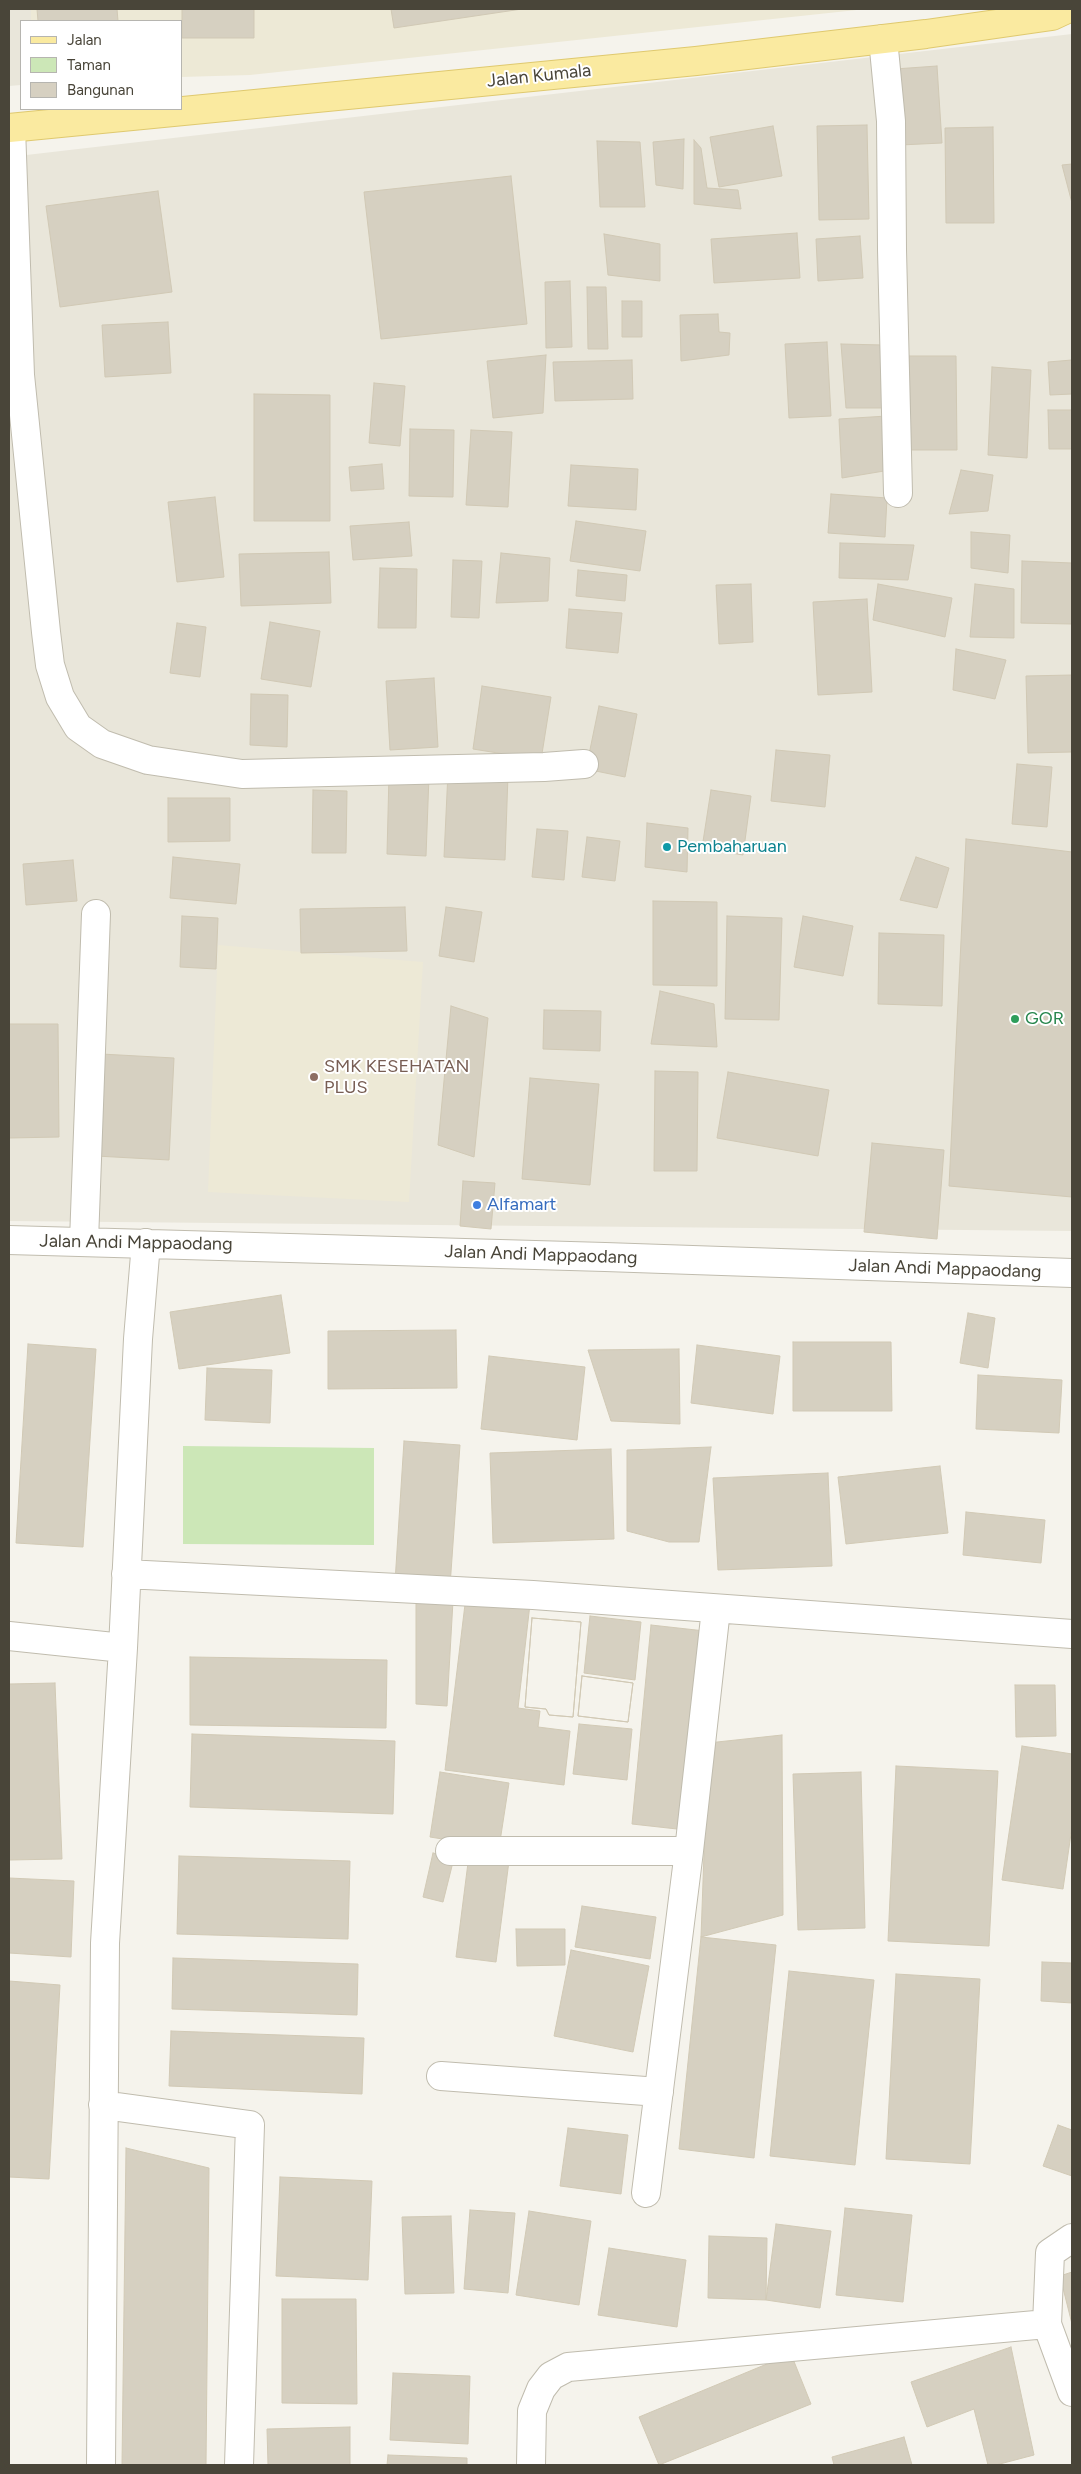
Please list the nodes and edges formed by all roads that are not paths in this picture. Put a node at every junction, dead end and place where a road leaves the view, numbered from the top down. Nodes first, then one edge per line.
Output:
1 (1067, 9) edge
2 (884, 39) junction
3 (10, 128) edge
4 (898, 493) dead end
5 (584, 764) dead end
6 (96, 914) dead end
7 (9, 1240) edge
8 (84, 1241) junction
9 (146, 1243) junction
10 (1072, 1273) edge
11 (126, 1574) junction
12 (716, 1610) junction
13 (1072, 1634) edge
14 (9, 1636) edge
15 (122, 1648) junction
16 (450, 1851) dead end
17 (689, 1851) junction
18 (441, 2076) dead end
19 (659, 2092) junction
20 (103, 2105) junction
21 (646, 2193) dead end
22 (1072, 2238) edge
23 (1047, 2324) junction
24 (1072, 2392) edge
25 (102, 2465) edge
26 (239, 2465) edge
27 (531, 2465) edge

1 - 2 main road, Jalan Kumala
2 - 3 main road, Jalan Kumala
2 - 4 street
3 - 5 street
6 - 8 street
7 - 8 street, Jalan Andi Mappaodang
8 - 9 street, Jalan Andi Mappaodang
9 - 10 street, Jalan Andi Mappaodang
9 - 11 street
11 - 12 street
11 - 15 street
12 - 13 street
12 - 17 street
14 - 15 street
15 - 20 street
16 - 17 street
17 - 19 street
18 - 19 street
19 - 21 street
20 - 25 street
20 - 26 street
22 - 23 street
23 - 24 street
23 - 27 street

